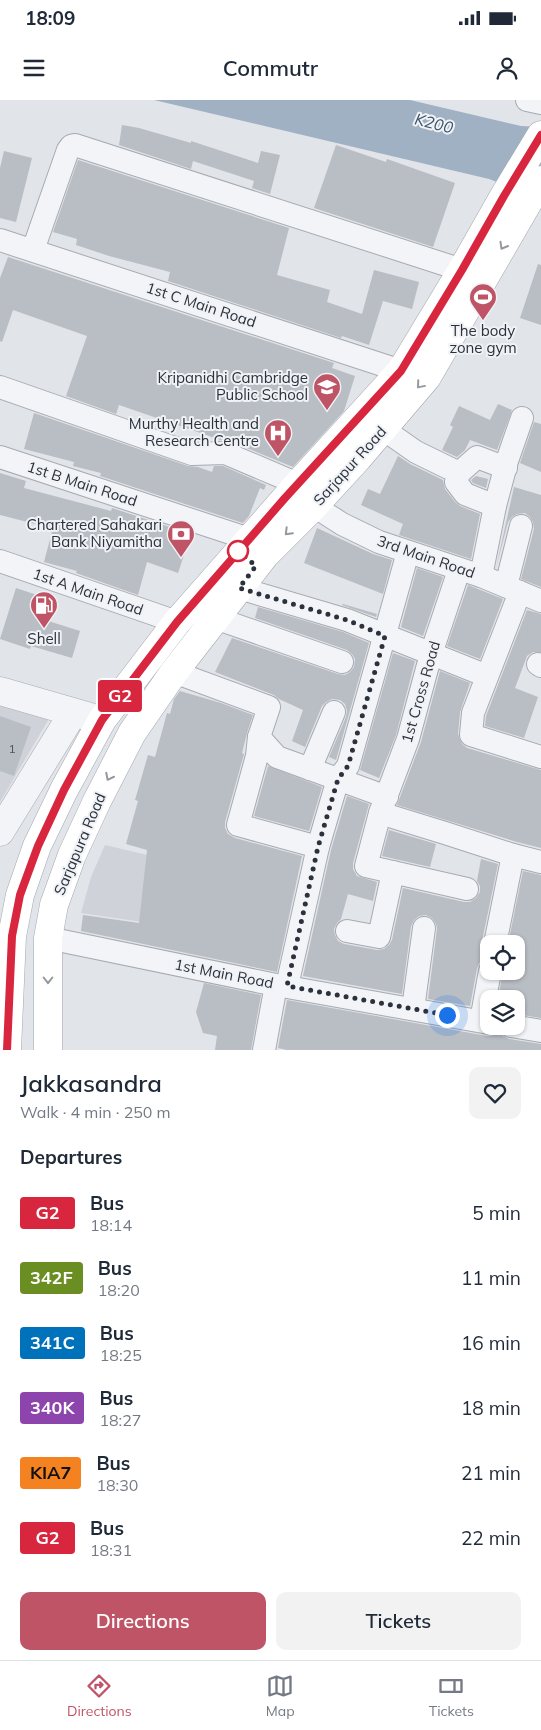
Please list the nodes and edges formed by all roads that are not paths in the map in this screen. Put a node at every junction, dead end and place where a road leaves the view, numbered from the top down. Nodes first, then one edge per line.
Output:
1 (528, 100) edge
2 (541, 103) edge
3 (541, 135) edge
4 (524, 193) edge
5 (0, 240) edge
6 (33, 250) junction
7 (462, 270) junction
8 (401, 371) junction
9 (0, 387) edge
10 (522, 418) dead end
11 (383, 429) junction
12 (0, 457) edge
13 (506, 468) junction
14 (459, 473) junction
15 (298, 484) junction
16 (314, 506) junction
17 (495, 506) junction
18 (521, 526) dead end
19 (249, 539) junction
20 (408, 552) junction
21 (0, 561) edge
22 (459, 570) junction
23 (481, 576) junction
24 (239, 588) junction
25 (529, 593) edge
26 (215, 618) junction
27 (177, 622) junction
28 (385, 636) junction
29 (431, 654) junction
30 (342, 662) dead end
31 (174, 672) junction
32 (487, 676) junction
33 (0, 691) edge
34 (334, 712) dead end
35 (73, 713) junction
36 (102, 720) junction
37 (132, 733) joint
38 (259, 736) junction
39 (541, 757) edge
40 (310, 769) junction
41 (338, 779) junction
42 (383, 805) junction
43 (0, 832) edge
44 (318, 847) junction
45 (513, 855) junction
46 (541, 862) edge
47 (393, 872) junction
48 (466, 889) dead end
49 (424, 928) dead end
50 (347, 931) dead end
51 (497, 935) edge
52 (48, 938) junction
53 (282, 985) junction
54 (413, 1009) junction
55 (480, 1021) edge
56 (525, 1029) edge
57 (541, 1032) edge
58 (7, 1044) edge
59 (49, 1045) edge
60 (264, 1050) edge

1 - 2 street
3 - 4 main road, Sarjapur Road
4 - 7 main road, Sarjapur Road
4 -> 11 main road, Sarjapur Road
5 - 6 street, 1st C Main Road
6 - 7 street
6 - 8 street, 1st C Main Road
7 - 8 main road, Sarjapur Road
8 - 15 main road, Sarjapur Road
9 - 15 street
10 - 13 street
11 - 14 street
11 - 16 main road, Sarjapur Road
12 - 19 street, 1st B Main Road
13 - 14 street
13 - 17 street
14 - 17 street
15 - 19 main road, Sarjapur Road
16 - 20 street, 3rd Main Road
16 -> 24 main road, Sarjapur Road
17 - 23 street
18 - 25 street
19 - 27 main road, Sarjapur Road
20 - 22 street, 3rd Main Road
20 - 28 street
21 - 27 street, 1st A Main Road
22 - 23 street, 3rd Main Road
22 - 29 street, 1st Cross Road
23 - 25 street, 3rd Main Road
24 - 26 main road, Sarjapur Road
24 - 28 street
25 - 32 street
26 - 30 street
26 - 31 main road, Sarjapur Road
27 - 36 main road, Sarjapur Road
28 - 29 street
28 - 41 street
29 - 32 street
29 - 42 street, 1st Cross Road
31 - 37 main road, Sarjapur Road
31 - 38 street
32 - 39 street
33 - 35 street
34 - 40 street
35 - 36 street
35 - 43 street
36 - 58 main road
37 -> 52 main road, Sarjapura Road
38 - 40 street
38 - 44 street
40 - 41 street
41 - 42 street
41 - 44 street
42 - 45 street
42 - 47 street, 1st Cross Road
44 - 53 street
45 - 46 street
45 - 51 street
47 - 48 street
47 - 50 street
49 - 54 street
52 - 53 street, 1st Main Road
52 -> 59 main road, Sarjapura Road
53 - 54 street, 1st Main Road
53 - 60 street
54 - 55 street, 1st Main Road
56 - 57 street
58 - 59 main road

